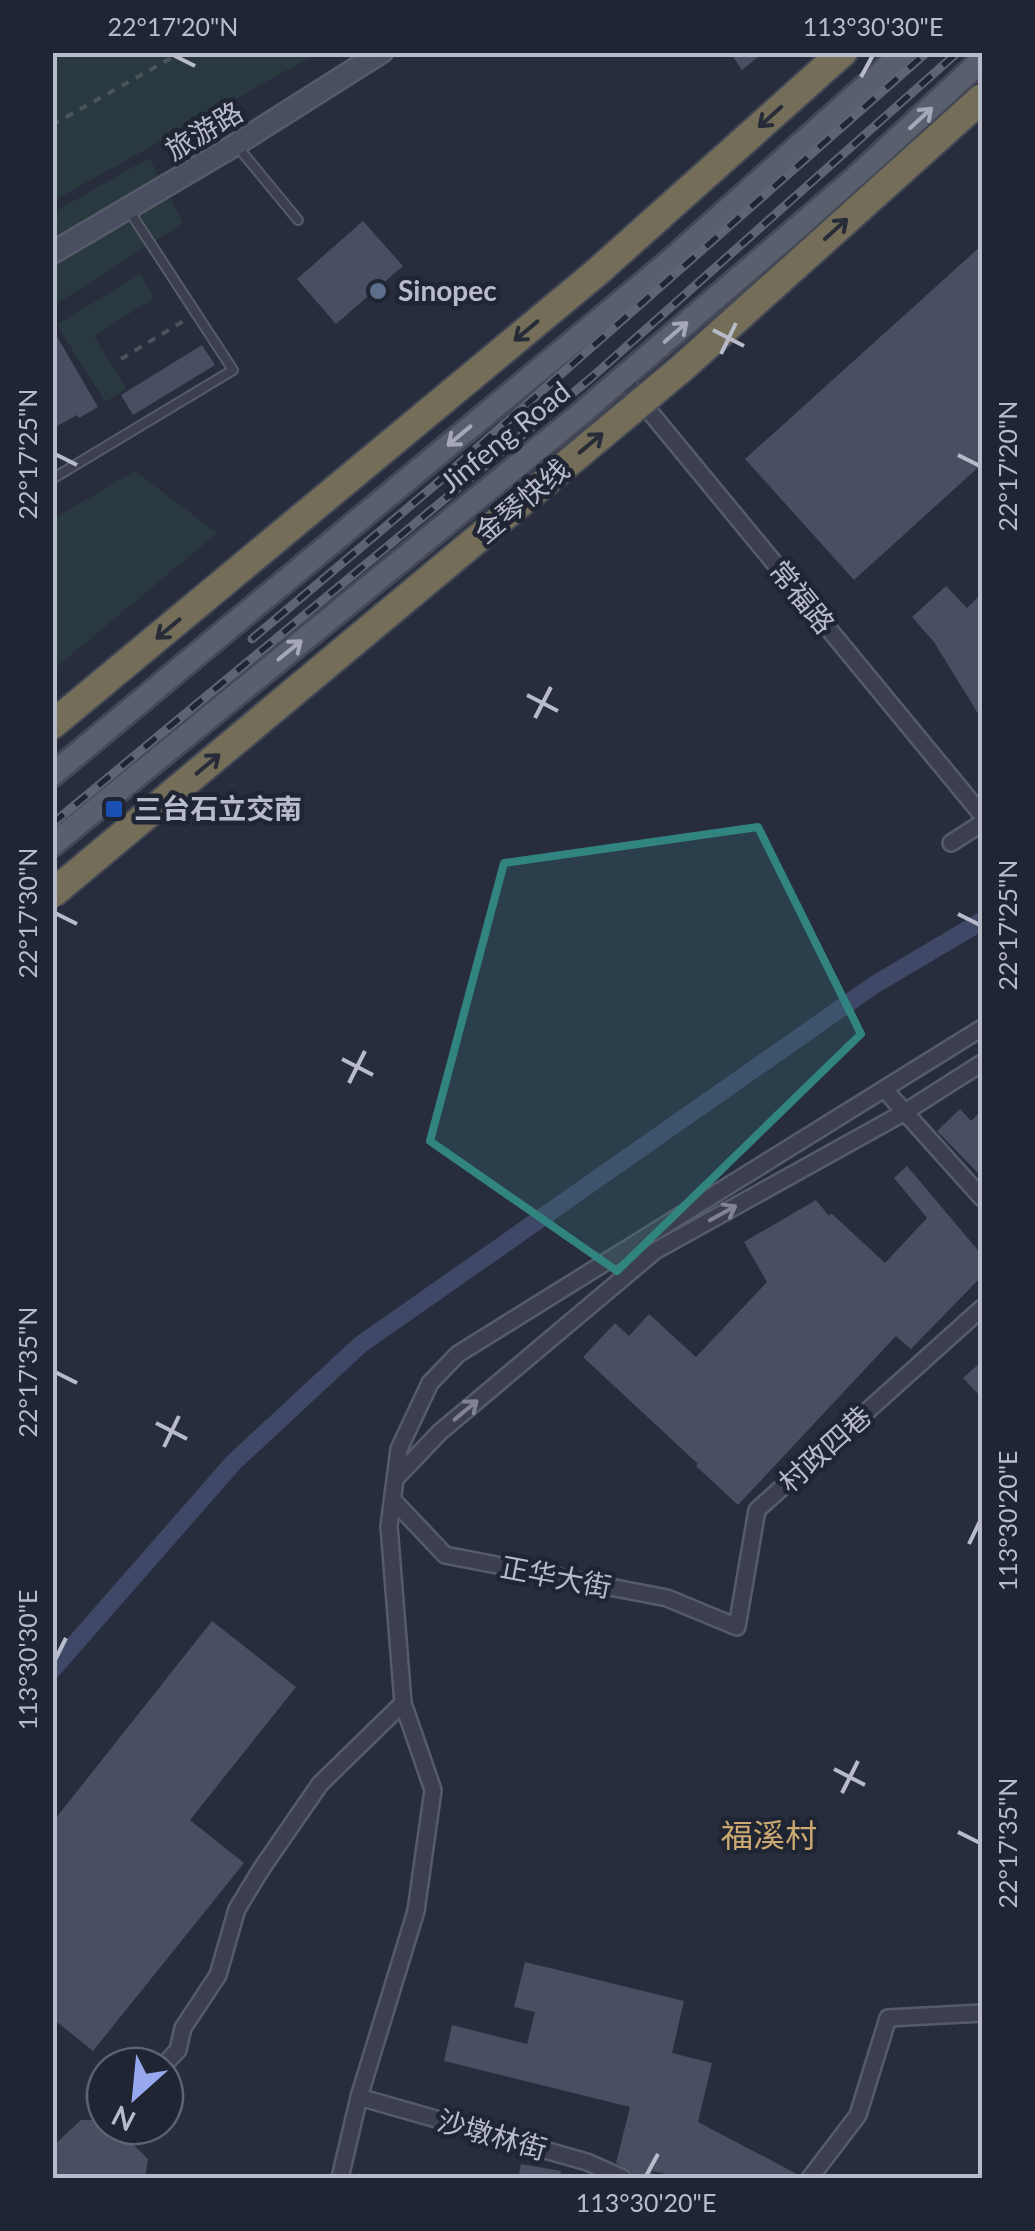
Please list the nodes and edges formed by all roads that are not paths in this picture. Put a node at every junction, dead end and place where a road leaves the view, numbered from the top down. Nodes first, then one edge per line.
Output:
1 (382, 52) edge
2 (843, 52) edge
3 (904, 52) edge
4 (982, 60) edge
5 (982, 98) edge
6 (236, 145) junction
7 (128, 209) junction
8 (298, 220) dead end
9 (52, 254) edge
10 (622, 378) junction
11 (52, 479) edge
12 (52, 725) edge
13 (52, 775) edge
14 (982, 819) edge
15 (951, 843) dead end
16 (52, 844) edge
17 (52, 894) edge
18 (982, 1028) edge
19 (982, 1063) edge
20 (884, 1089) junction
21 (905, 1112) junction
22 (982, 1198) edge
23 (982, 1308) edge
24 (396, 1478) junction
25 (393, 1500) junction
26 (736, 1627) joint
27 (403, 1704) junction
28 (982, 2013) edge
29 (179, 2046) edge
30 (360, 2097) junction
31 (340, 2178) edge
32 (623, 2178) edge
33 (810, 2178) edge

1 - 6 street, 旅游路
2 -> 12 highway
3 -> 13 main road, Jinfeng Road
10 -> 4 main road, Jinfeng Road
17 -> 5 highway, 金琴快线, bridge
6 - 7 street, 旅游路
6 - 8 lane
7 - 9 street, 旅游路
7 - 11 lane
10 - 14 street, 常福路
16 -> 10 main road, Jinfeng Road
14 - 15 street
18 - 20 street
19 - 21 street
20 - 21 street
20 - 24 street
21 - 22 street
24 -> 21 street
23 - 26 street, 村政四巷
24 - 25 street
25 - 26 street, 正华大街
25 - 27 street
27 - 29 street
27 - 30 street
28 - 33 street
30 - 31 street
30 - 32 street, 沙墩林街

